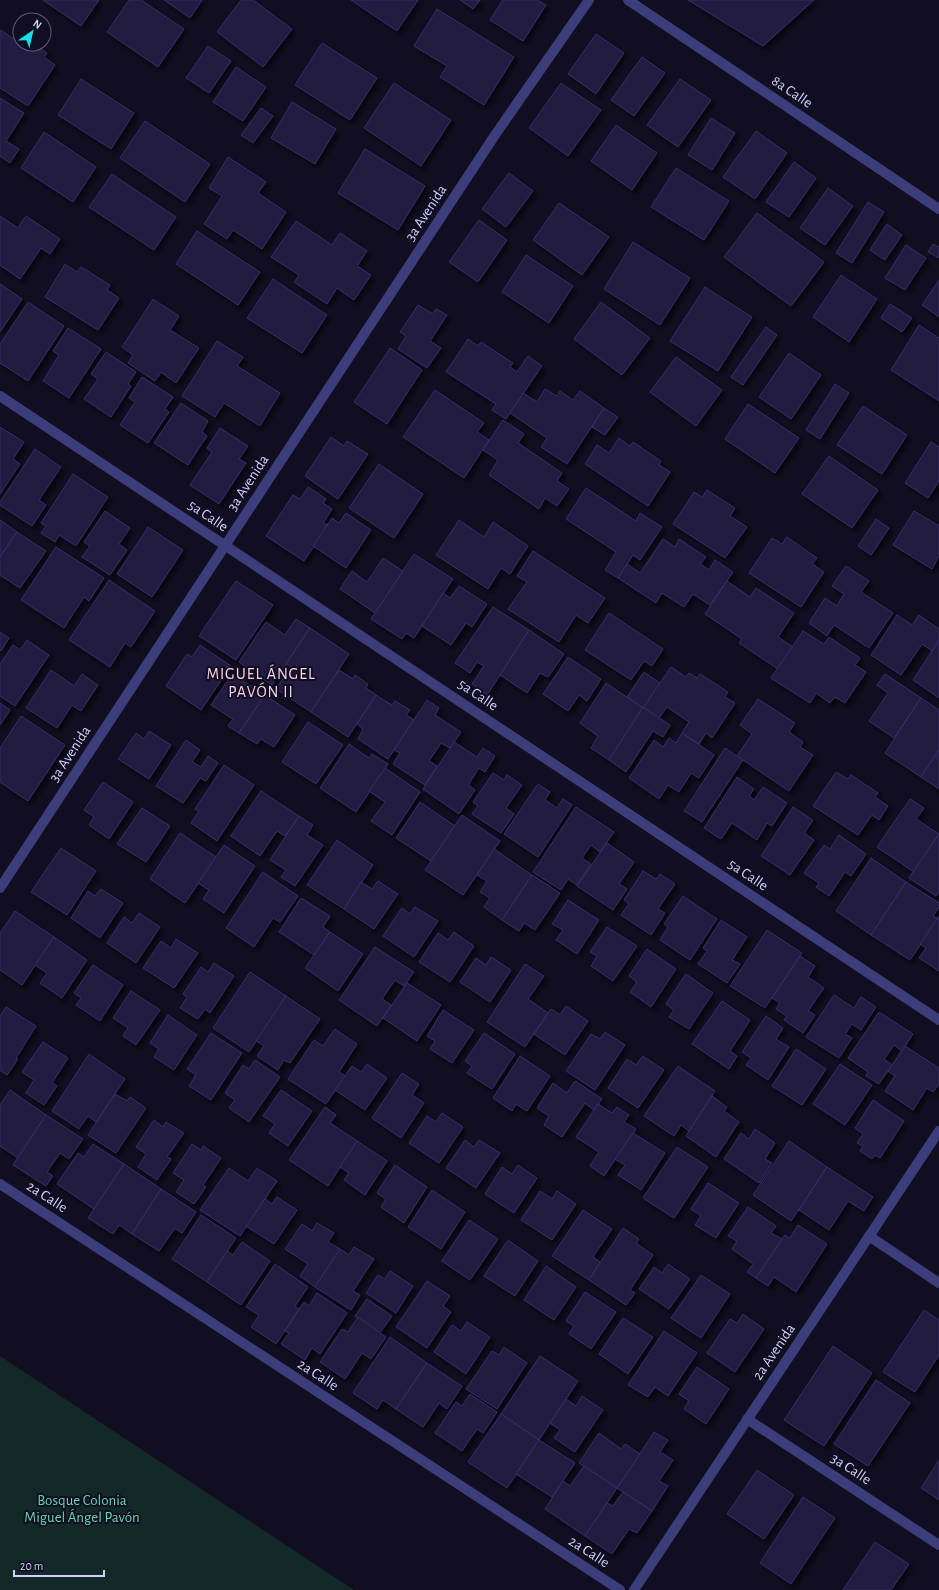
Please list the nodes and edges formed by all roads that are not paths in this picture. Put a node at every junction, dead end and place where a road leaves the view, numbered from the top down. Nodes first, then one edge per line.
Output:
1 (589, 0) edge
2 (628, 0) edge
3 (939, 209) edge
4 (0, 396) edge
5 (225, 546) junction
6 (0, 888) edge
7 (939, 1020) edge
8 (939, 1130) edge
9 (0, 1184) edge
10 (869, 1236) junction
11 (939, 1283) edge
12 (747, 1419) junction
13 (939, 1545) edge
14 (620, 1590) edge
15 (634, 1590) edge

1 - 5 street, 3a Avenida
2 - 3 street, 8a Calle
4 - 5 street, 5a Calle
5 - 6 street, 3a Avenida
5 - 7 street, 5a Calle
8 - 10 street, 2a Avenida
9 - 14 street, 2a Calle
10 - 11 street
10 - 12 street, 2a Avenida
12 - 13 street, 3a Calle
12 - 15 street, 2a Avenida

